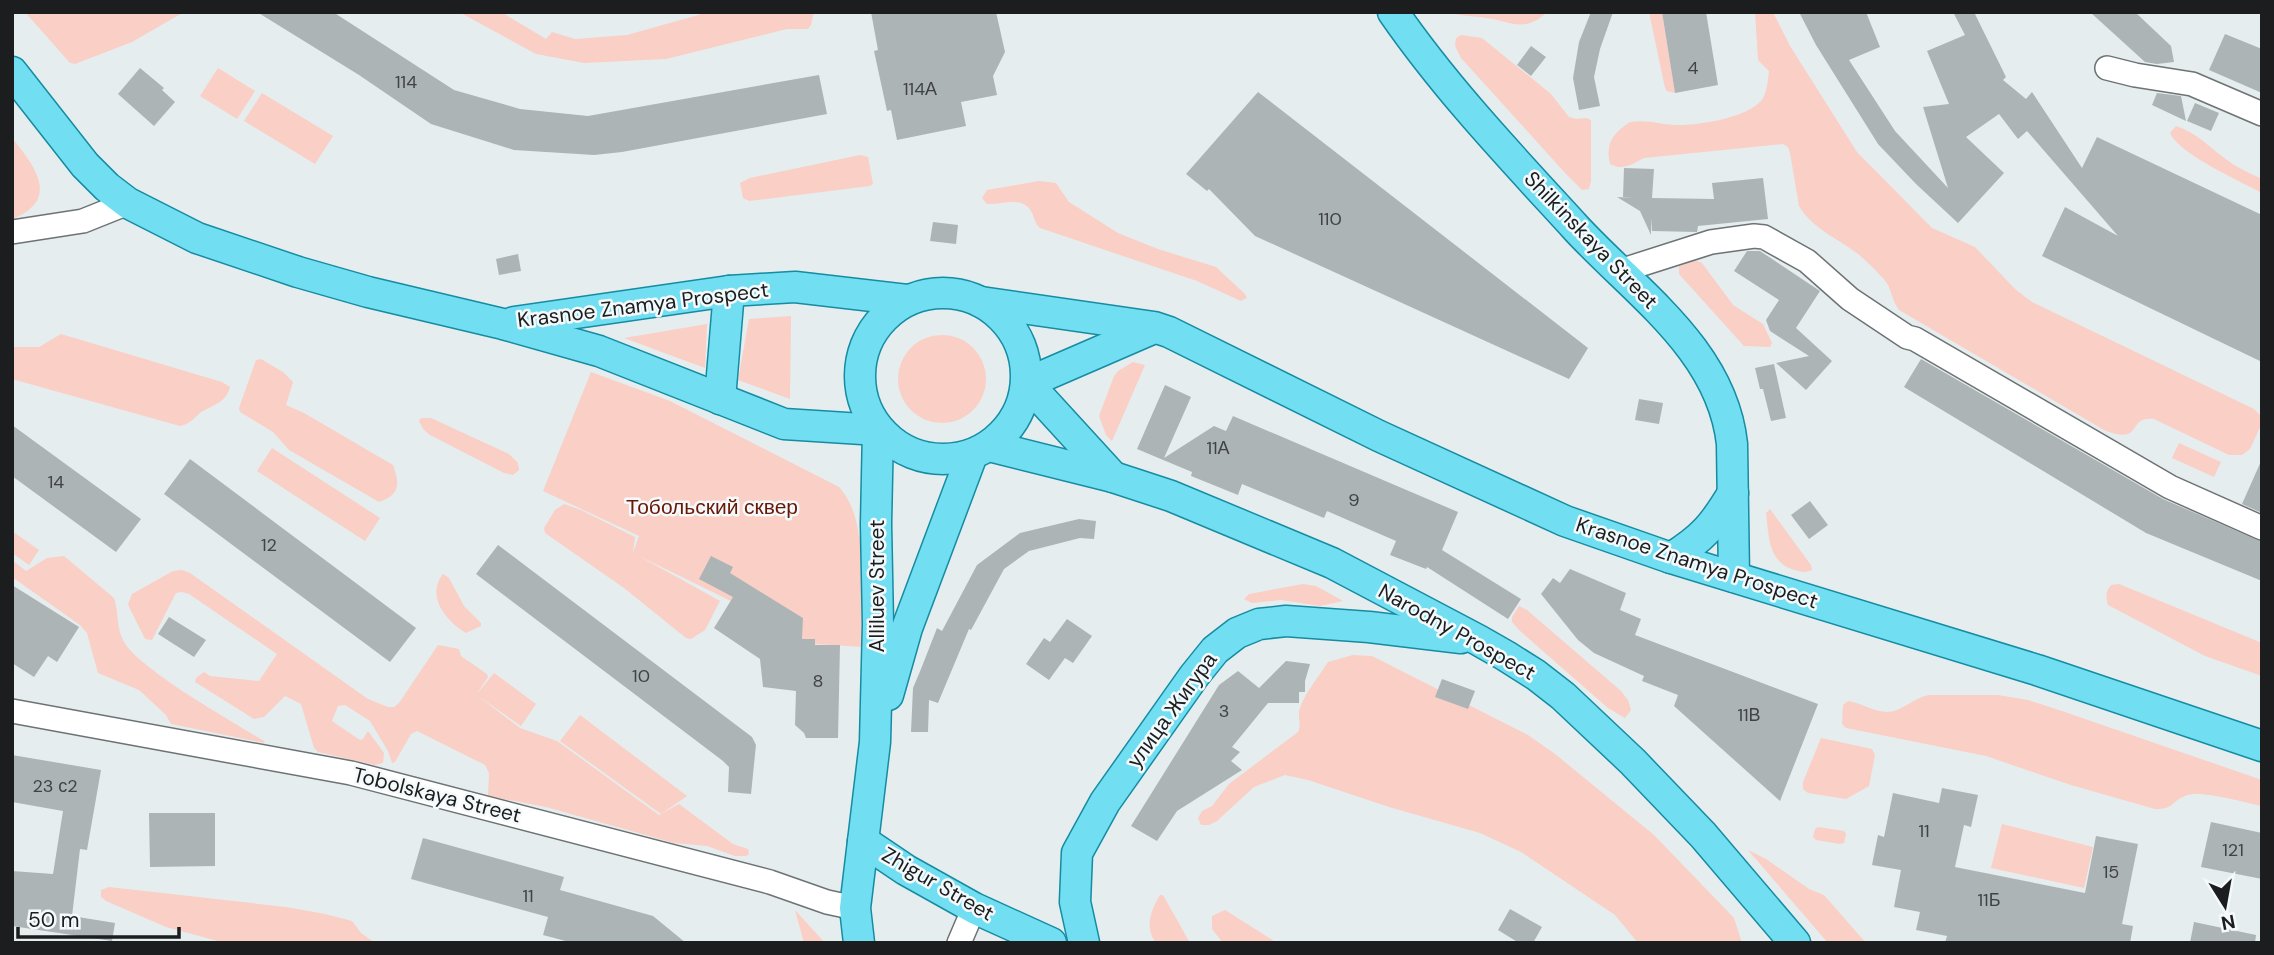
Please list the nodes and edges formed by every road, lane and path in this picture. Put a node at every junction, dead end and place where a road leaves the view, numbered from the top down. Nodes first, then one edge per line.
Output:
1 (1393, 12) edge
2 (2106, 68) dead end
3 (12, 72) edge
4 (2262, 114) edge
5 (128, 203) junction
6 (12, 232) edge
7 (1620, 271) junction
8 (729, 291) junction
9 (907, 300) junction
10 (981, 302) junction
11 (603, 310) junction
12 (503, 324) junction
13 (1154, 327) junction
14 (599, 351) junction
15 (1027, 383) junction
16 (720, 399) junction
17 (878, 430) junction
18 (981, 451) junction
19 (1113, 477) junction
20 (1733, 494) junction
21 (2262, 528) edge
22 (1671, 558) junction
23 (1734, 577) junction
24 (1478, 640) junction
25 (12, 711) edge
26 (875, 742) junction
27 (2262, 746) edge
28 (863, 841) junction
29 (855, 908) junction
30 (974, 908) junction
31 (859, 943) edge
32 (959, 943) edge
33 (1051, 943) edge
34 (1084, 943) edge
35 (1795, 943) edge

1 - 7 main road, Shilkinskaya Street
2 - 4 street
3 - 5 main road, Krasnoe Znamya Prospect
5 - 6 street
5 - 12 main road, Krasnoe Znamya Prospect
7 - 20 main road, Shilkinskaya Street
7 - 21 street
8 - 9 main road, Krasnoe Znamya Prospect
8 - 11 main road, Krasnoe Znamya Prospect
8 - 16 main road
9 - 10 main road
9 - 17 main road
10 - 13 main road, Krasnoe Znamya Prospect
10 - 15 main road
11 - 12 main road, Krasnoe Znamya Prospect
11 - 14 main road
12 - 14 main road, Krasnoe Znamya Prospect
13 - 15 main road
13 - 22 main road, Krasnoe Znamya Prospect
14 - 16 main road, Krasnoe Znamya Prospect
15 - 18 main road
15 - 19 main road, Narodny Prospect
16 - 17 main road, Krasnoe Znamya Prospect
17 - 18 main road
17 - 26 main road, Alliluev Street
18 - 19 main road, Narodny Prospect
18 - 26 main road, Alliluev Street
19 - 24 main road, Narodny Prospect
20 - 22 main road
20 - 23 main road, Shilkinskaya Street
22 - 23 main road, Krasnoe Znamya Prospect
23 - 27 main road, Krasnoe Znamya Prospect
24 - 34 main road, улица Жигура
24 - 35 main road, Narodny Prospect
25 - 29 street, Tobolskaya Street
26 - 28 main road, Alliluev Street
28 - 29 main road, Alliluev Street
28 - 30 main road, Zhigur Street
29 - 31 main road, Alliluev Street
30 - 32 street
30 - 33 main road, Zhigur Street

